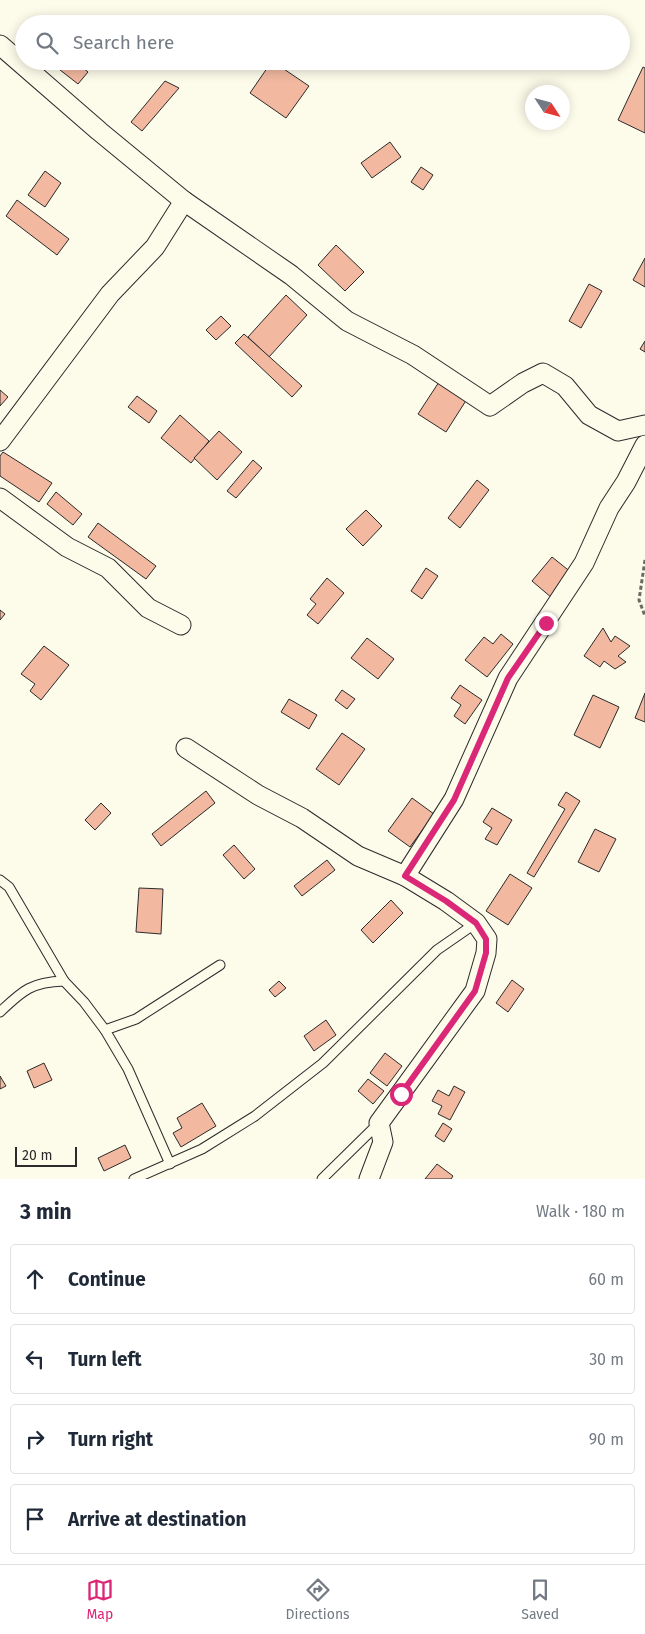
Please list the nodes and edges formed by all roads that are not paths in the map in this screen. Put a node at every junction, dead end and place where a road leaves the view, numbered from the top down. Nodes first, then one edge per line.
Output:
1 (0, 45) edge
2 (15, 58) edge
3 (29, 70) edge
4 (184, 201) junction
5 (645, 426) edge
6 (0, 441) edge
7 (645, 445) edge
8 (0, 498) edge
9 (181, 625) dead end
10 (186, 748) dead end
11 (405, 876) junction
12 (0, 880) edge
13 (476, 923) junction
14 (220, 965) dead end
15 (64, 981) junction
16 (0, 1012) edge
17 (105, 1030) junction
18 (379, 1123) junction
19 (170, 1164) junction
20 (134, 1179) edge
21 (322, 1179) edge
22 (369, 1179) edge

1 - 2 street
3 - 4 street
4 - 5 street
4 - 6 street
7 - 11 street
8 - 9 street
10 - 11 street
11 - 13 street
12 - 15 lane
13 - 18 street
13 - 19 lane
14 - 17 lane
15 - 16 lane
15 - 17 lane
17 - 19 lane
18 - 21 lane
18 - 22 street
19 - 20 lane

